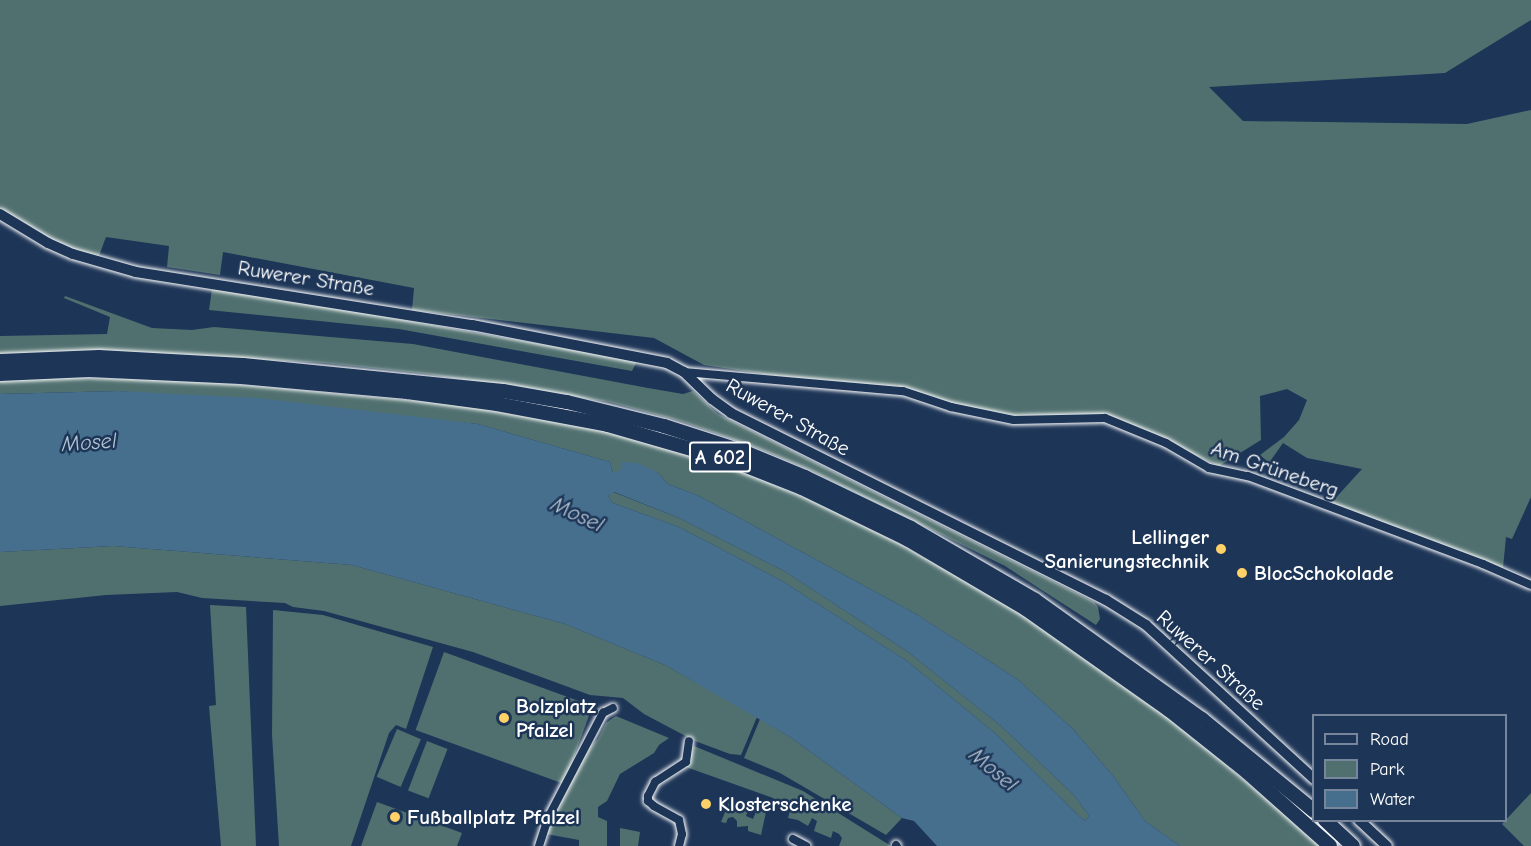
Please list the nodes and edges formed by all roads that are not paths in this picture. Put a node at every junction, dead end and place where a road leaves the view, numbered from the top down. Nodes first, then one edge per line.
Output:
1 (0, 214) edge
2 (0, 361) edge
3 (684, 372) junction
4 (0, 374) edge
5 (1531, 585) edge
6 (613, 708) dead end
7 (689, 741) dead end
8 (1312, 777) edge
9 (1312, 809) edge
10 (1326, 822) edge
11 (1361, 822) edge
12 (793, 839) dead end
13 (539, 846) edge
14 (680, 846) edge
15 (806, 846) edge
16 (1330, 846) edge
17 (1353, 846) edge
18 (1387, 846) edge

1 - 3 main road, Ruwerer Straße
2 - 9 highway, A 602
3 - 5 street, Am Grüneberg
3 - 8 main road, Ruwerer Straße
4 - 16 highway, A 602
6 - 13 street
7 - 14 street
10 - 17 highway
11 - 18 main road
12 - 15 street

